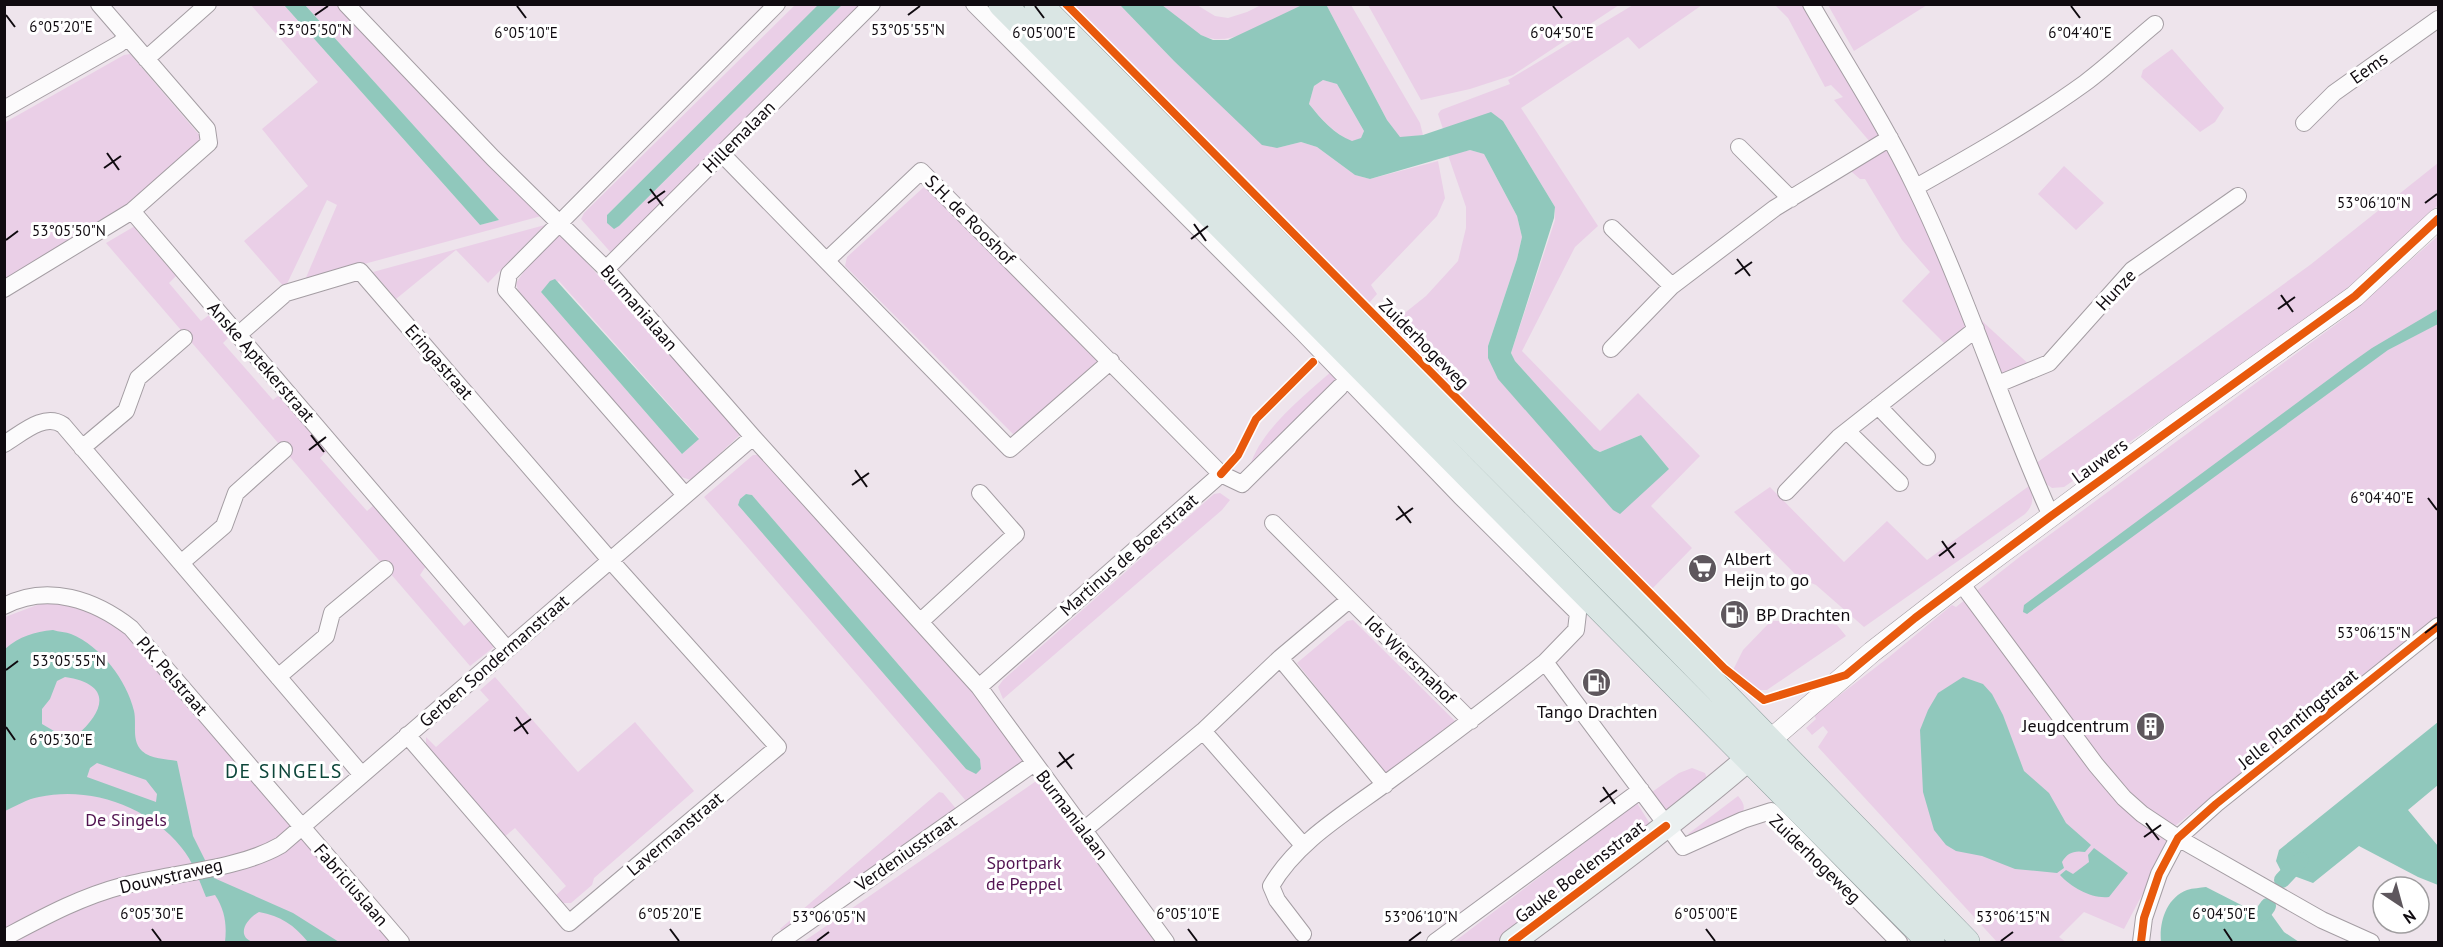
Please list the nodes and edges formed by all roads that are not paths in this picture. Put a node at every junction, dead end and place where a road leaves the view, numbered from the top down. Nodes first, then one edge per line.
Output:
1 (99, 4) edge
2 (208, 4) edge
3 (346, 4) edge
4 (872, 4) edge
5 (974, 4) edge
6 (1002, 4) edge
7 (1038, 4) edge
8 (1811, 4) edge
9 (766, 8) edge
10 (2439, 19) edge
11 (2156, 24) dead end
12 (127, 37) junction
13 (146, 59) junction
14 (4, 109) edge
15 (2304, 123) dead end
16 (1890, 138) junction
17 (1739, 147) dead end
18 (722, 154) junction
19 (1916, 187) junction
20 (2238, 196) dead end
21 (1791, 199) junction
22 (132, 211) junction
23 (2439, 219) edge
24 (559, 222) junction
25 (1612, 228) dead end
26 (826, 260) junction
27 (606, 269) junction
28 (1672, 286) junction
29 (4, 289) edge
30 (1977, 329) junction
31 (238, 335) junction
32 (184, 338) dead end
33 (1611, 348) dead end
34 (1111, 361) junction
35 (1998, 384) junction
36 (1340, 387) dead end
37 (1878, 406) junction
38 (1847, 431) junction
39 (753, 437) junction
40 (4, 444) edge
41 (82, 448) junction
42 (284, 450) dead end
43 (1927, 457) dead end
44 (1221, 474) junction
45 (1900, 483) dead end
46 (1786, 492) dead end
47 (980, 493) dead end
48 (686, 495) junction
49 (2051, 516) junction
50 (1273, 523) dead end
51 (610, 560) junction
52 (181, 563) junction
53 (385, 569) dead end
54 (1961, 583) junction
55 (1349, 600) junction
56 (4, 606) edge
57 (921, 621) junction
58 (2439, 626) edge
59 (507, 649) junction
60 (1280, 658) junction
61 (1545, 662) junction
62 (278, 677) junction
63 (979, 687) junction
64 (1471, 721) junction
65 (1203, 730) junction
66 (407, 735) junction
67 (1759, 750) junction
68 (1033, 764) junction
69 (362, 775) junction
70 (1385, 785) junction
71 (1641, 790) junction
72 (1666, 826) junction
73 (302, 827) junction
74 (1084, 830) junction
75 (2178, 838) junction
76 (1303, 845) junction
77 (1303, 934) dead end
78 (4, 938) edge
79 (401, 942) edge
80 (780, 942) edge
81 (1166, 942) edge
82 (1435, 942) edge
83 (1512, 942) edge
84 (1899, 942) edge
85 (1931, 942) edge
86 (1966, 942) edge
87 (2141, 942) edge
88 (2371, 942) edge

1 - 12 street
2 - 13 street
3 - 24 street, Burmanialaan
4 - 18 street, Hillemalaan
5 - 61 street
6 - 67 main road, Zuiderhogeweg
7 - 67 main road, Zuiderhogeweg
8 - 16 street
9 - 24 street
10 - 15 street, Eems
11 - 19 street
12 - 13 street
12 - 14 street
13 - 22 street
16 - 19 street
16 - 21 street
17 - 21 street
18 - 26 street
18 - 27 street, Hillemalaan
19 - 30 street
20 - 35 street, Hunze
21 - 28 street
22 - 29 street
22 - 31 street, Anske Aptekerstraat
23 - 49 street, Lauwers
24 - 27 street, Burmanialaan
24 - 48 street
25 - 28 street
26 - 34 street
26 - 34 street, S.H. de Rooshof
27 - 39 street, Burmanialaan
28 - 33 street
30 - 35 street
30 - 37 street
31 - 51 street, Eringastraat
31 - 59 street, Anske Aptekerstraat
32 - 41 street
34 - 44 street, S.H. de Rooshof
35 - 49 street
36 - 44 street
37 - 38 street
37 - 43 street
38 - 45 street
38 - 46 street
39 - 48 street, Gerben Sondermanstraat
39 - 57 street, Burmanialaan
40 - 41 street
41 - 52 street
42 - 52 street
44 - 63 street, Martinus de Boerstraat
47 - 57 street
48 - 51 street, Gerben Sondermanstraat
49 - 54 street, Lauwers
50 - 55 street, Ids Wiersmahof
51 - 59 street, Gerben Sondermanstraat
51 - 66 street, Lavermanstraat
52 - 62 street
53 - 62 street
54 - 67 street, Lauwers
54 - 75 street
55 - 60 street, Ids Wiersmahof
55 - 64 street, Ids Wiersmahof
56 - 73 street, P.K. Pelstraat
57 - 63 street, Burmanialaan
58 - 75 street, Jelle Plantingstraat
59 - 66 street, Gerben Sondermanstraat
60 - 65 street, Ids Wiersmahof
60 - 70 street
61 - 64 street, Ids Wiersmahof
61 - 71 street, Zuiderhogeweg
62 - 69 street
63 - 68 street, Burmanialaan
64 - 70 street, Ids Wiersmahof
65 - 74 street, Ids Wiersmahof
65 - 76 street
66 - 69 street, Gerben Sondermanstraat
67 - 72 main road, Gauke Boelensstraat
67 - 85 main road, Zuiderhogeweg
67 - 86 main road, Zuiderhogeweg
68 - 74 street, Burmanialaan
68 - 80 street, Verdeniusstraat
69 - 73 street, Gerben Sondermanstraat
70 - 76 street, Ids Wiersmahof
71 - 72 street, Zuiderhogeweg
71 - 82 street, Gauke Boelensstraat
72 - 83 main road, Gauke Boelensstraat
72 - 84 street, Zuiderhogeweg
73 - 78 street, Douwstraweg
73 - 79 street, Fabriciuslaan
74 - 81 street, Burmanialaan
75 - 87 street
75 - 88 street
76 - 77 street, Ids Wiersmahof

